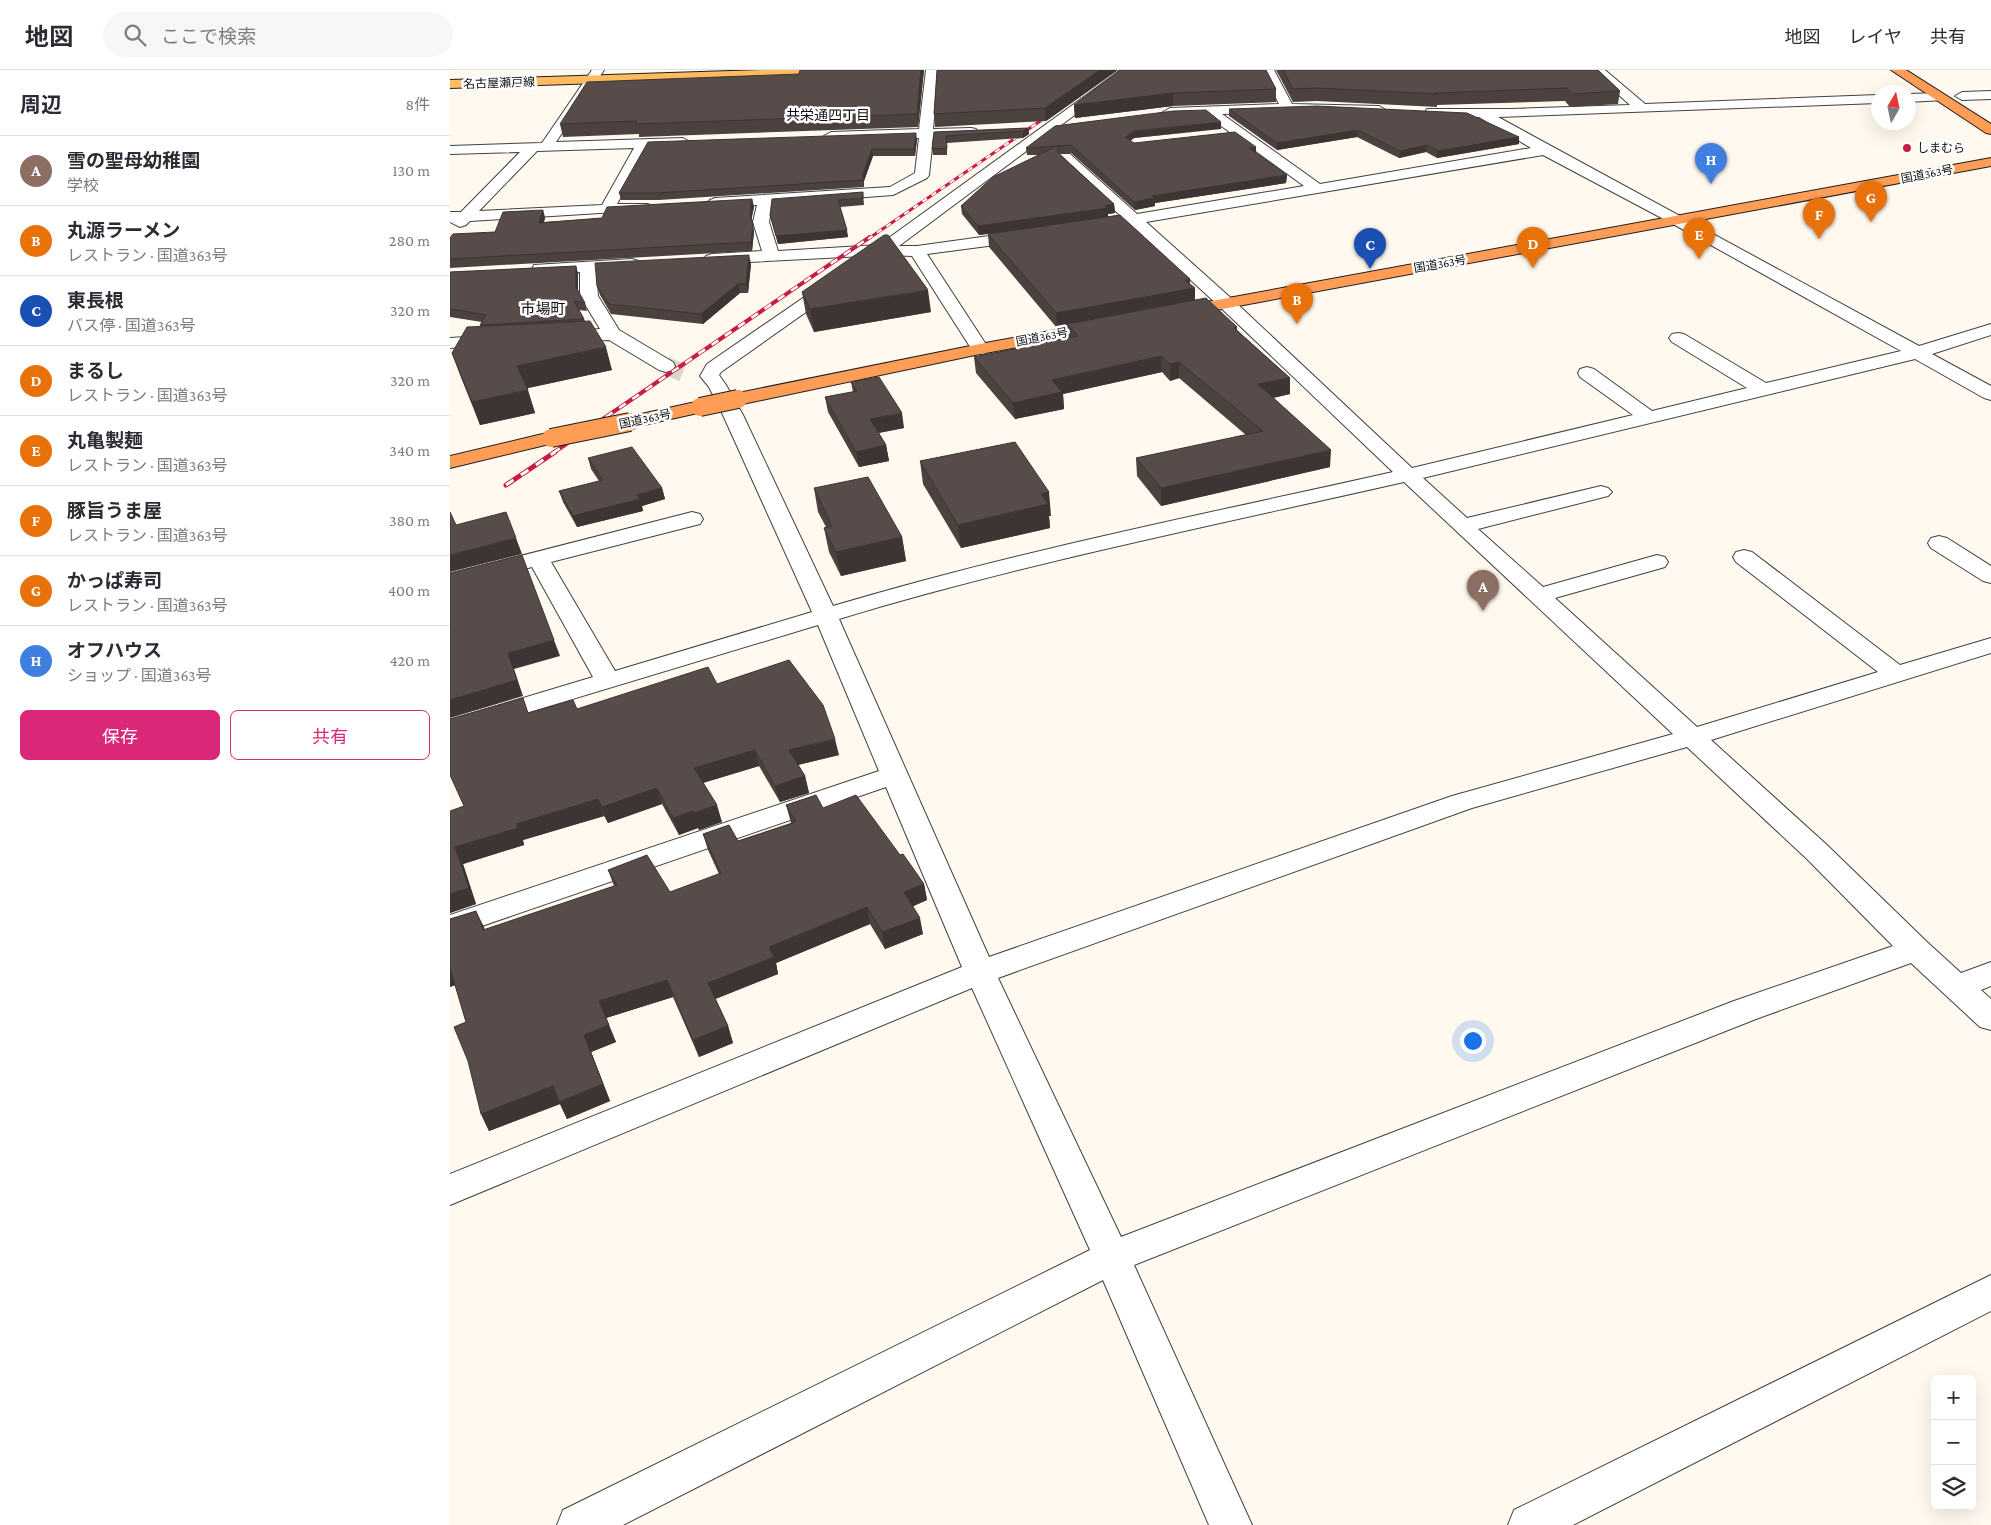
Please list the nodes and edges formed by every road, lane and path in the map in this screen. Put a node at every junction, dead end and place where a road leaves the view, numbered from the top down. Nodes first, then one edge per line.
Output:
1 (877, 70) edge
2 (932, 70) edge
3 (1129, 70) edge
4 (1268, 70) edge
5 (1597, 70) edge
6 (1897, 70) edge
7 (595, 75) edge
8 (450, 84) edge
9 (1958, 93) joint
10 (1991, 95) edge
11 (1939, 97) junction
12 (1916, 98) edge
13 (1871, 99) edge
14 (1287, 108) junction
15 (1642, 108) junction
16 (1984, 109) dead end
17 (1393, 110) edge
18 (1210, 111) junction
19 (1423, 112) edge
20 (1154, 114) edge
21 (1483, 115) junction
22 (1081, 123) edge
23 (1053, 127) junction
24 (1026, 128) edge
25 (1991, 130) edge
26 (989, 131) edge
27 (925, 133) junction
28 (1238, 133) junction
29 (1219, 135) edge
30 (818, 137) edge
31 (701, 141) edge
32 (642, 144) junction
33 (540, 147) junction
34 (450, 150) edge
35 (1545, 150) junction
36 (1065, 157) edge
37 (1991, 162) edge
38 (1316, 188) junction
39 (765, 200) junction
40 (698, 204) edge
41 (608, 207) junction
42 (659, 207) edge
43 (450, 216) edge
44 (466, 217) junction
45 (1133, 220) junction
46 (1679, 220) junction
47 (1104, 224) edge
48 (450, 231) edge
49 (1045, 233) edge
50 (883, 250) junction
51 (917, 251) junction
52 (771, 256) junction
53 (694, 260) edge
54 (647, 263) edge
55 (588, 267) junction
56 (529, 270) edge
57 (1226, 303) junction
58 (1166, 314) edge
59 (1117, 323) edge
60 (1991, 329) edge
61 (612, 334) junction
62 (545, 338) edge
63 (1678, 338) dead end
64 (517, 339) edge
65 (450, 343) edge
66 (980, 349) junction
67 (1917, 354) junction
68 (666, 366) tunnel mouth
69 (1587, 373) dead end
70 (1764, 390) junction
71 (1991, 394) edge
72 (1648, 417) junction
73 (450, 462) edge
74 (1408, 475) junction
75 (1601, 492) dead end
76 (692, 519) dead end
77 (1462, 526) junction
78 (1938, 543) dead end
79 (1744, 557) dead end
80 (538, 558) junction
81 (1657, 562) dead end
82 (1991, 576) edge
83 (450, 581) edge
84 (1538, 596) junction
85 (826, 616) junction
86 (1991, 645) edge
87 (1895, 674) junction
88 (608, 681) junction
89 (450, 728) edge
90 (1692, 737) junction
91 (894, 775) junction
92 (450, 926) edge
93 (1916, 950) junction
94 (980, 972) junction
95 (1991, 974) edge
96 (1957, 987) junction
97 (1991, 1018) edge
98 (450, 1190) edge
99 (1112, 1257) junction
100 (1991, 1292) edge
101 (578, 1525) edge
102 (1231, 1525) edge
103 (1529, 1525) edge

1 - 7 main road, 名古屋瀬戸線
2 - 27 street
3 - 23 street
4 - 14 street
5 - 15 street
6 - 11 highway
7 - 8 main road, 名古屋瀬戸線
7 - 33 street
9 - 10 street
9 - 16 highway
11 - 12 street
11 - 25 highway
13 - 15 street
14 - 17 street
14 - 18 street
15 - 21 street
18 - 20 street
18 - 28 street
19 - 21 street
21 - 35 street
22 - 23 street
23 - 24 street
23 - 50 street
26 - 27 street
27 - 30 street
27 - 39 street
28 - 29 street
28 - 38 street
31 - 32 street
32 - 33 street
32 - 41 street
33 - 34 street
33 - 44 street
35 - 38 street
35 - 46 street
36 - 45 street
37 - 46 highway, 国道363号
38 - 45 street
39 - 40 street
39 - 52 street
41 - 42 street
41 - 44 street
43 - 44 street
44 - 48 street
45 - 47 street
45 - 57 street
46 - 57 highway, 国道363号
46 - 67 street
49 - 51 street
50 - 51 street
50 - 52 street
50 - 85 street
51 - 66 street
52 - 53 street
54 - 55 street
55 - 56 street
55 - 61 street
57 - 58 highway, 国道363号
57 - 74 street
59 - 66 highway, 国道363号
60 - 67 street
61 - 62 street
61 - 68 street
63 - 70 street
64 - 65 street
66 - 73 highway, 国道363号, bridge
67 - 70 street
67 - 71 street
69 - 72 street
70 - 72 street
72 - 74 street
74 - 77 street
74 - 85 street
75 - 77 street
76 - 80 street
77 - 84 street
78 - 82 street
79 - 87 street
80 - 83 street
80 - 88 street
81 - 84 street
84 - 90 street
85 - 88 street
85 - 91 street
86 - 87 street
87 - 90 street
88 - 89 street
90 - 93 street
90 - 94 street
91 - 92 street
91 - 94 street
93 - 96 street
93 - 99 street
94 - 98 street
94 - 99 street
95 - 96 street
96 - 97 street
99 - 101 street
99 - 102 street
100 - 103 street

